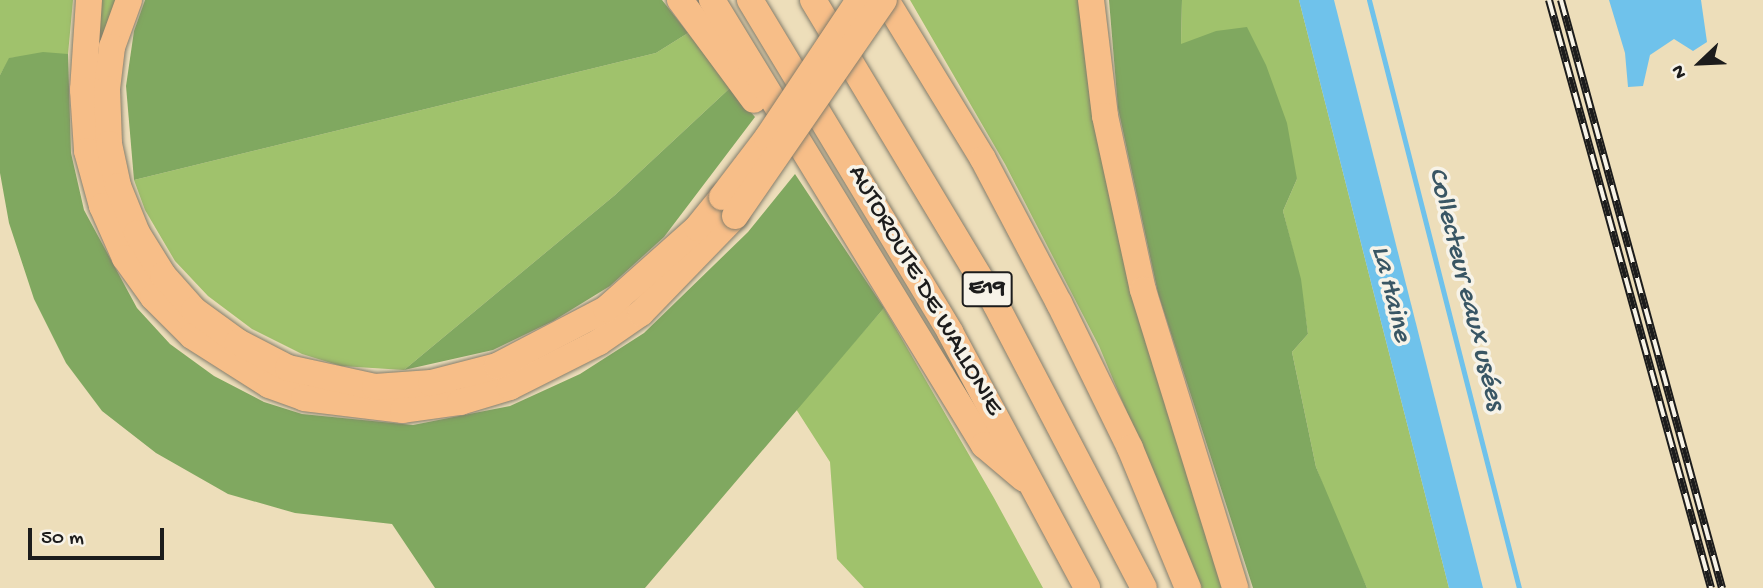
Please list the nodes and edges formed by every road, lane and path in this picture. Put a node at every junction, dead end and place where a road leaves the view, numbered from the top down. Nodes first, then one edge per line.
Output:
1 (89, 0) edge
2 (129, 0) edge
3 (680, 0) edge
4 (712, 0) edge
5 (750, 0) edge
6 (813, 0) edge
7 (859, 0) edge
8 (885, 0) edge
9 (1091, 0) edge
10 (729, 206) junction
11 (880, 272) junction
12 (1036, 489) junction
13 (1087, 588) edge
14 (1144, 588) edge
15 (1188, 588) edge
16 (1236, 588) edge

1 - 10 highway
2 - 10 highway
3 - 11 highway
4 - 11 highway
5 - 12 highway, AUTOROUTE DE WALLONIE / E19
6 - 14 highway, AUTOROUTE DE WALLONIE / E19
7 - 10 highway, bridge
8 - 10 highway, bridge
8 - 15 highway
9 - 16 highway
11 - 12 highway
12 - 13 highway, AUTOROUTE DE WALLONIE / E19

